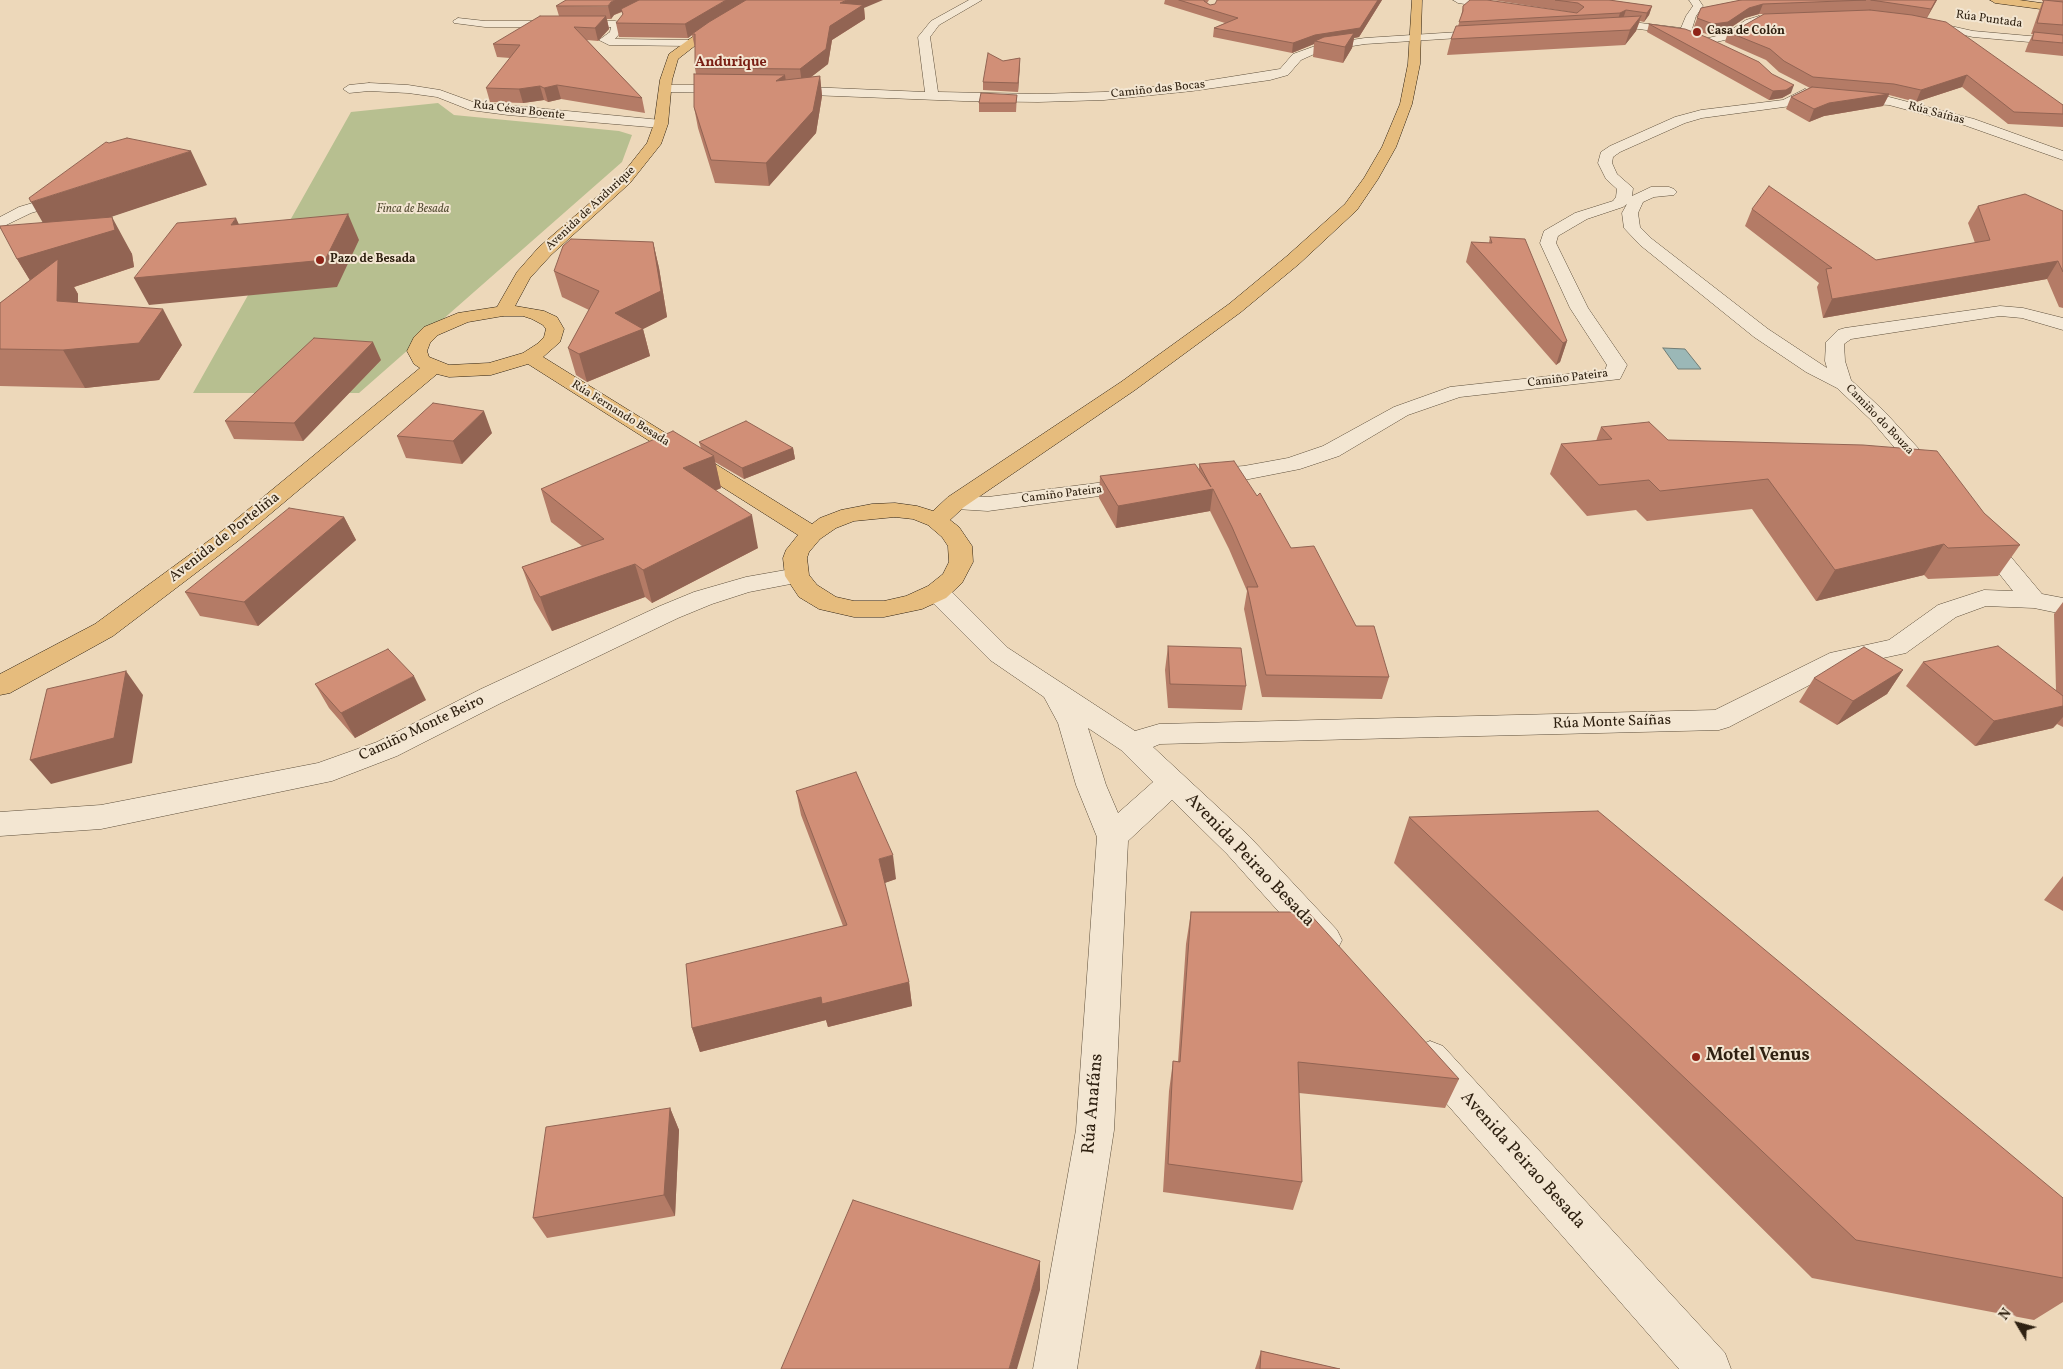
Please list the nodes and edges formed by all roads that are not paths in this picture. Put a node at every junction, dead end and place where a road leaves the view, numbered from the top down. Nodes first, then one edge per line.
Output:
1 (761, 0) edge
2 (977, 0) edge
3 (1416, 0) edge
4 (1458, 0) edge
5 (1694, 0) edge
6 (1995, 0) edge
7 (2037, 0) edge
8 (2063, 3) edge
9 (1517, 9) edge
10 (2063, 9) edge
11 (625, 16) edge
12 (1771, 18) edge
13 (458, 21) dead end
14 (1916, 22) edge
15 (615, 24) junction
16 (1591, 24) edge
17 (1685, 32) junction
18 (1502, 33) edge
19 (1414, 38) junction
20 (1708, 41) junction
21 (2063, 42) edge
22 (689, 44) junction
23 (1724, 48) edge
24 (350, 89) dead end
25 (666, 89) junction
26 (746, 89) edge
27 (775, 89) edge
28 (1808, 92) edge
29 (932, 96) junction
30 (1840, 98) edge
31 (661, 124) junction
32 (2063, 156) edge
33 (1670, 192) dead end
34 (46, 204) edge
35 (0, 223) edge
36 (503, 311) junction
37 (2063, 324) edge
38 (530, 357) junction
39 (433, 367) junction
40 (1846, 385) junction
41 (1187, 477) edge
42 (1158, 482) edge
43 (1942, 489) edge
44 (956, 502) junction
45 (1967, 518) edge
46 (936, 520) junction
47 (812, 534) junction
48 (796, 576) junction
49 (937, 592) junction
50 (2034, 600) junction
51 (2063, 606) edge
52 (0, 686) edge
53 (1052, 688) junction
54 (1131, 744) junction
55 (1172, 782) junction
56 (0, 824) edge
57 (1113, 837) junction
58 (1342, 960) edge
59 (1409, 1034) edge
60 (1055, 1369) edge
61 (1709, 1369) edge

1 - 22 main road, Avenida de Andurique
2 - 29 street
3 - 19 main road
4 - 9 street
5 - 17 street
6 - 10 main road
7 - 8 main road
11 - 15 street
12 - 20 street
13 - 15 street
14 - 21 street, Rúa Puntada
15 - 22 street
16 - 17 street
17 - 20 street
18 - 19 street, Camiño das Bocas
19 - 29 street, Camiño das Bocas
19 - 44 main road
20 - 23 street
22 - 25 main road, Avenida de Andurique
24 - 31 street, Rúa César Boente
25 - 26 street
25 - 31 main road, Avenida de Andurique
27 - 29 street, Camiño das Bocas
28 - 41 street, Camiño Pateira
30 - 32 street, Rúa Saíñas
31 - 36 main road, Avenida de Andurique
33 - 40 street
34 - 35 street
36 - 38 main road
36 - 39 main road
37 - 40 street, Camiño do Bouza
38 - 39 main road
38 - 47 main road, Rúa Fernando Besada
39 - 52 main road, Avenida de Porteliña
40 - 43 street, Camiño do Bouza
42 - 44 street, Camiño Pateira
44 - 46 main road
45 - 50 street
46 - 47 main road
46 - 49 main road
47 - 48 main road
48 - 49 main road
48 - 56 street, Camiño Monte Beiro
49 - 53 street, Avenida Peirao Besada
50 - 51 street, Rúa Monte Saíñas
50 - 54 street, Rúa Monte Saíñas
53 - 54 street, Avenida Peirao Besada
53 - 57 street, Rúa Anafáns
54 - 55 street, Avenida Peirao Besada
55 - 57 street
55 - 58 street, Avenida Peirao Besada
57 - 60 street, Rúa Anafáns
59 - 61 street, Avenida Peirao Besada

